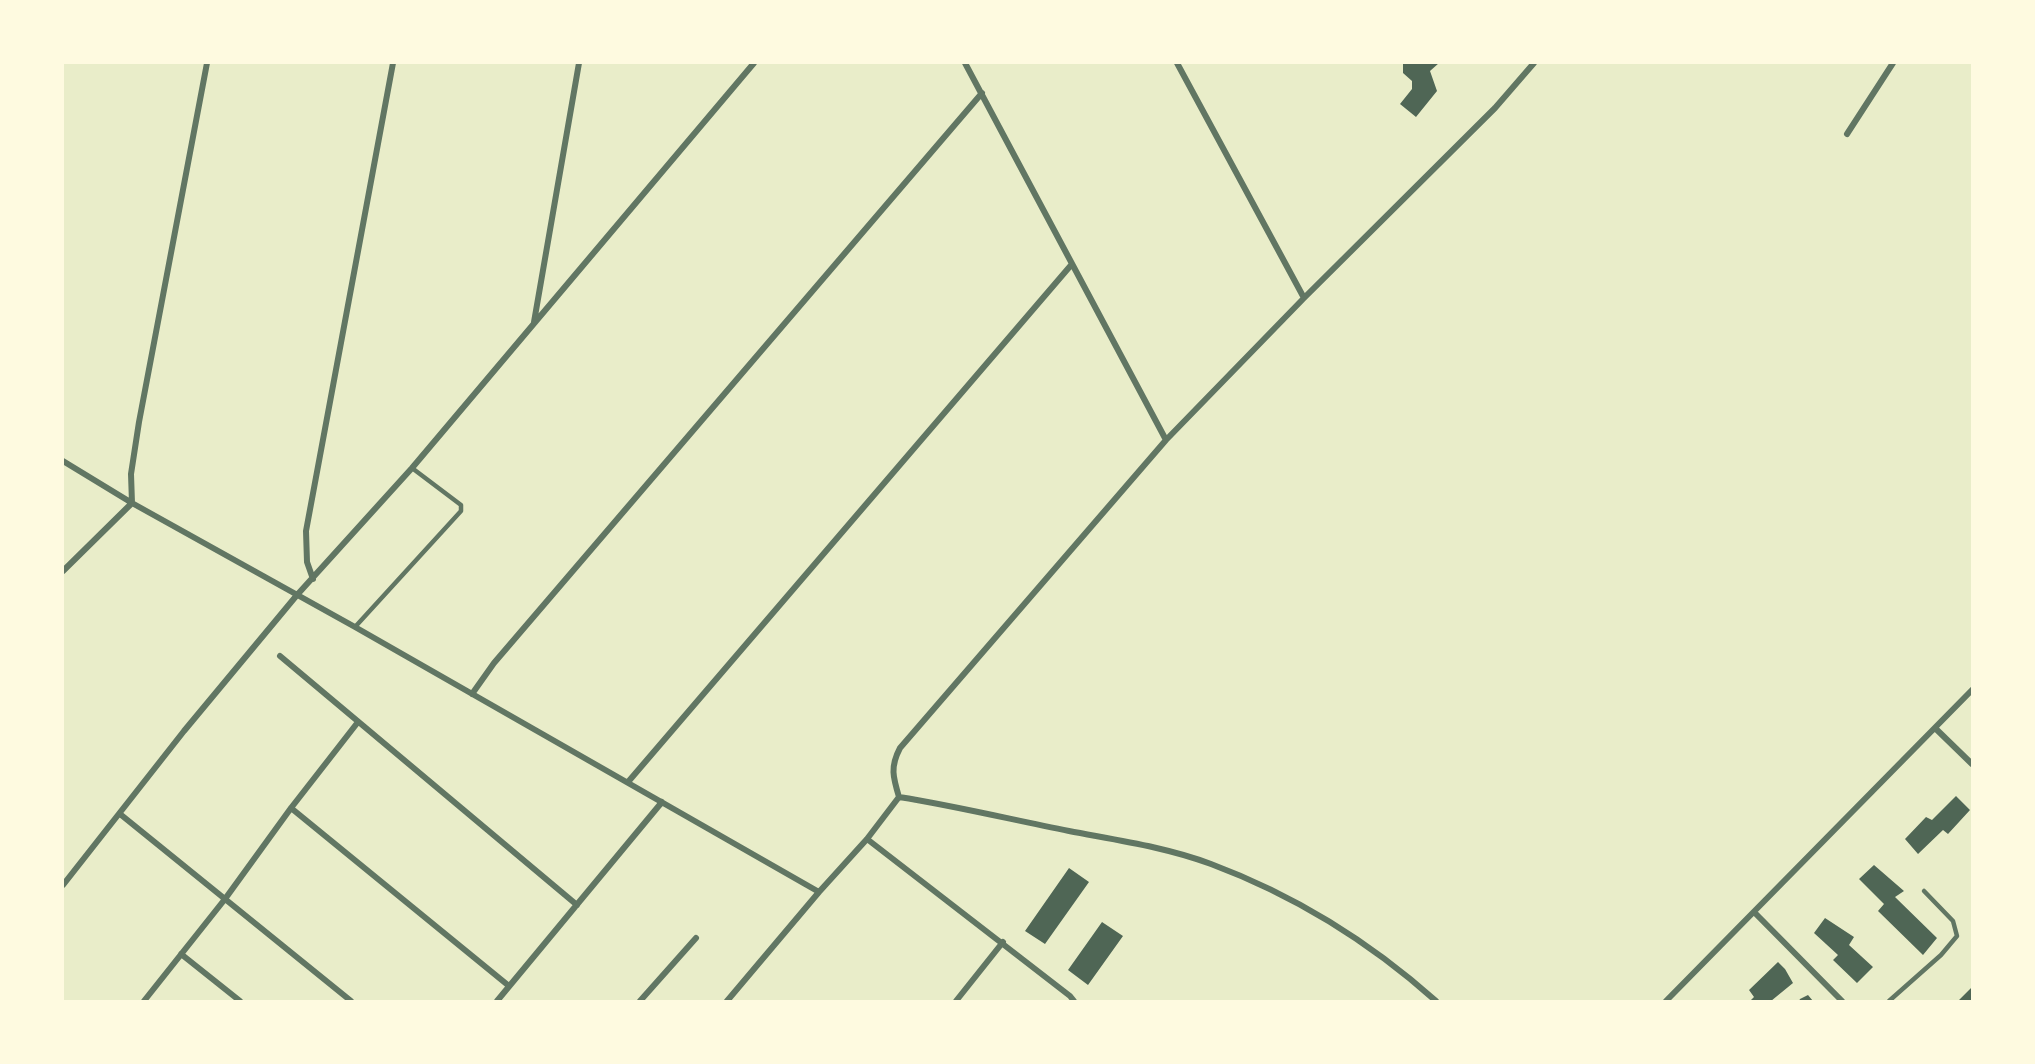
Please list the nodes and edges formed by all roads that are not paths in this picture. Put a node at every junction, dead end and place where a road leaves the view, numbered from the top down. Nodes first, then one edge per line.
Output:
1 (207, 63) edge
2 (393, 63) edge
3 (579, 63) edge
4 (754, 63) edge
5 (965, 63) edge
6 (1177, 63) edge
7 (1534, 63) edge
8 (1893, 63) edge
9 (982, 93) junction
10 (1848, 134) dead end
11 (1072, 264) junction
12 (1304, 298) junction
13 (533, 325) junction
14 (1166, 440) junction
15 (63, 461) edge
16 (412, 468) junction
17 (132, 503) junction
18 (63, 571) edge
19 (313, 579) junction
20 (297, 596) junction
21 (355, 627) junction
22 (280, 656) dead end
23 (1972, 690) edge
24 (472, 694) junction
25 (358, 722) junction
26 (1935, 728) junction
27 (1972, 764) edge
28 (628, 782) junction
29 (899, 797) junction
30 (662, 802) junction
31 (291, 808) junction
32 (120, 813) junction
33 (867, 839) junction
34 (63, 885) edge
35 (1924, 891) dead end
36 (819, 892) junction
37 (225, 899) junction
38 (577, 905) junction
39 (1754, 912) junction
40 (696, 938) dead end
41 (1003, 942) junction
42 (181, 954) junction
43 (509, 987) junction
44 (144, 1001) edge
45 (240, 1001) edge
46 (351, 1001) edge
47 (497, 1001) edge
48 (640, 1001) edge
49 (727, 1001) edge
50 (956, 1001) edge
51 (1074, 1001) edge
52 (1436, 1001) edge
53 (1666, 1001) edge
54 (1842, 1001) edge
55 (1889, 1001) edge

1 - 17 street
2 - 19 street
3 - 13 street
4 - 13 street
5 - 9 street
6 - 12 street
7 - 12 street
8 - 10 street
9 - 11 street
9 - 24 street
11 - 14 street
11 - 28 street
12 - 14 street
13 - 16 street
14 - 29 street
15 - 17 street
16 - 19 street
16 - 21 lane
17 - 18 street
17 - 20 street
19 - 20 street
20 - 21 street
20 - 32 street
21 - 24 street
22 - 25 street
23 - 26 street
24 - 28 street
25 - 31 street
25 - 38 street
26 - 27 street
26 - 39 street
28 - 30 street
29 - 33 street
29 - 52 street
30 - 36 street
30 - 38 street
31 - 37 street
31 - 43 street
32 - 34 street
32 - 37 street
33 - 36 street
33 - 41 street
35 - 55 lane
36 - 49 street
37 - 42 street
37 - 46 street
38 - 43 street
39 - 53 street
39 - 54 street
40 - 48 street
41 - 50 street
41 - 51 street
42 - 44 street
42 - 45 street
43 - 47 street

